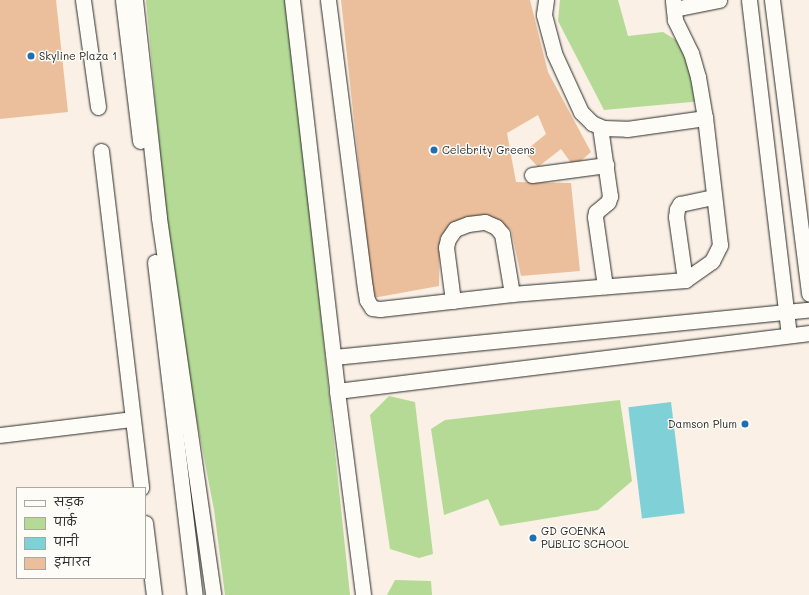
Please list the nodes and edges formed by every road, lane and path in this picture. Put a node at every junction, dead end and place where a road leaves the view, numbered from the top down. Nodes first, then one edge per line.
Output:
1 (83, 0) edge
2 (123, 0) edge
3 (135, 0) edge
4 (292, 0) edge
5 (299, 0) edge
6 (328, 0) edge
7 (546, 0) edge
8 (719, 0) edge
9 (749, 0) edge
10 (772, 0) edge
11 (673, 4) edge
12 (98, 107) dead end
13 (705, 118) junction
14 (600, 127) junction
15 (101, 151) dead end
16 (606, 166) junction
17 (532, 175) dead end
18 (714, 197) junction
19 (685, 280) junction
20 (605, 286) junction
21 (512, 294) junction
22 (809, 294) edge
23 (453, 301) junction
24 (809, 310) edge
25 (787, 312) junction
26 (809, 333) edge
27 (788, 335) junction
28 (334, 358) junction
29 (337, 391) junction
30 (132, 420) junction
31 (0, 435) edge
32 (141, 487) edge
33 (146, 531) edge
34 (154, 595) edge
35 (195, 595) edge
36 (212, 595) edge
37 (363, 595) edge

1 - 12 street
2 - 35 street
3 - 36 street
4 - 28 street
5 - 37 street
6 - 23 street
7 - 14 street
8 - 11 street
9 - 25 street
10 - 22 street
11 - 13 street
13 - 14 street
13 - 18 street
14 - 16 street
15 - 30 street
16 - 17 street
16 - 20 street
18 - 19 street
18 - 19 street
19 - 20 street
20 - 21 street
21 - 23 street
21 - 23 street
24 - 25 street
25 - 27 street
25 - 28 street
26 - 27 street
27 - 29 street
28 - 29 street
29 - 37 street
30 - 31 street
30 - 32 street
33 - 34 street

